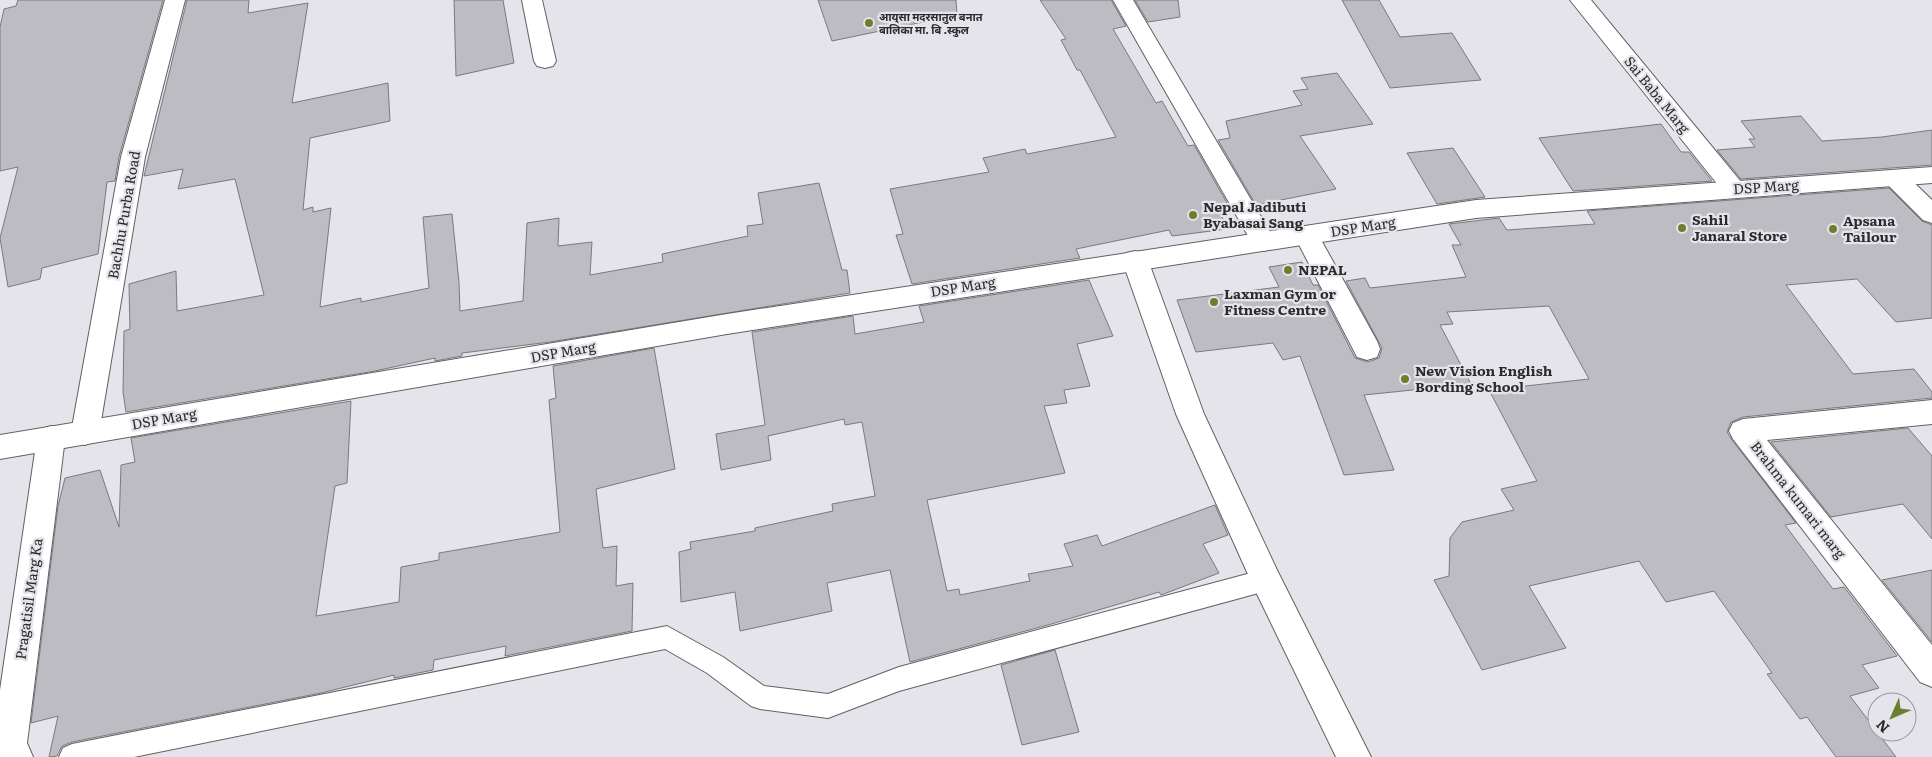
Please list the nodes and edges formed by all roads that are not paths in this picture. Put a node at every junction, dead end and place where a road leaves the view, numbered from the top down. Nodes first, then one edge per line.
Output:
1 (175, 0) edge
2 (532, 0) edge
3 (1123, 0) edge
4 (1580, 0) edge
5 (545, 61) dead end
6 (1932, 175) edge
7 (1895, 178) junction
8 (1734, 189) junction
9 (1932, 214) edge
10 (1306, 235) junction
11 (1264, 242) junction
12 (1135, 260) junction
13 (1368, 349) dead end
14 (1932, 412) edge
15 (85, 432) junction
16 (51, 438) junction
17 (0, 447) edge
18 (1266, 580) junction
19 (1932, 671) edge
20 (16, 757) edge
21 (72, 757) edge
22 (1354, 757) edge

1 - 15 street, Bachhu Purba Road
2 - 5 street
3 - 11 street
4 - 8 street, Sai Baba Marg
6 - 7 street, DSP Marg
7 - 8 street, DSP Marg
7 - 9 street
8 - 10 street, DSP Marg
10 - 11 street, DSP Marg
10 - 13 street
11 - 12 street, DSP Marg
12 - 15 street, DSP Marg
12 - 18 street
14 - 19 street, Brahma kumari marg
15 - 16 street, DSP Marg
16 - 17 street, DSP Marg
16 - 20 street, Pragatisil Marg Ka
18 - 21 lane
18 - 22 street

